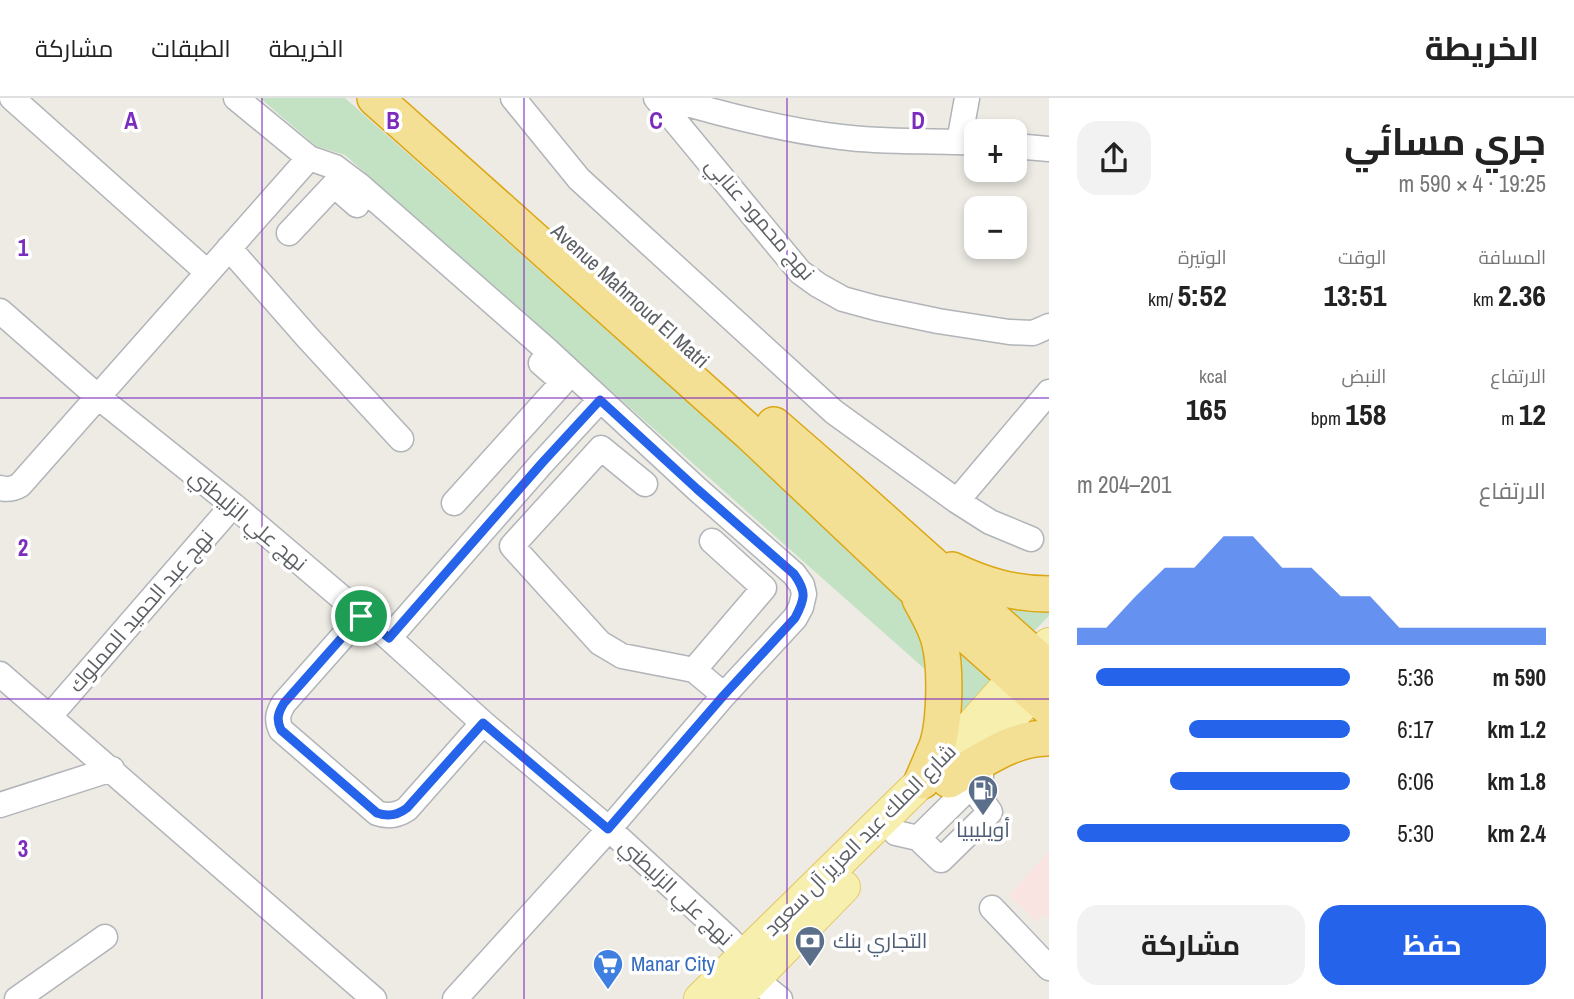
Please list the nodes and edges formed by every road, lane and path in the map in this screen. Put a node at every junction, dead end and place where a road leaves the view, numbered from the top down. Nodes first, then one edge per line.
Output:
1 (12, 98) edge
2 (236, 98) edge
3 (375, 98) edge
4 (410, 98) edge
5 (513, 98) edge
6 (656, 98) edge
7 (667, 98) edge
8 (967, 98) edge
9 (967, 119) edge
10 (964, 143) edge
11 (1027, 147) edge
12 (1049, 149) edge
13 (309, 158) junction
14 (289, 233) dead end
15 (229, 248) junction
16 (207, 272) junction
17 (0, 311) edge
18 (1049, 326) edge
19 (1049, 392) edge
20 (97, 396) junction
21 (600, 400) junction
22 (513, 438) junction
23 (401, 439) dead end
24 (542, 463) junction
25 (645, 484) dead end
26 (0, 488) edge
27 (957, 500) junction
28 (454, 503) dead end
29 (233, 505) junction
30 (1031, 539) dead end
31 (712, 541) dead end
32 (919, 572) junction
33 (1049, 594) edge
34 (361, 616) junction
35 (389, 638) junction
36 (694, 670) junction
37 (0, 674) edge
38 (1040, 675) edge
39 (724, 695) junction
40 (50, 716) junction
41 (483, 723) junction
42 (1049, 738) edge
43 (112, 769) junction
44 (957, 779) junction
45 (0, 805) edge
46 (608, 829) junction
47 (907, 835) junction
48 (992, 908) dead end
49 (106, 937) dead end
50 (751, 967) junction
51 (1049, 968) edge
52 (17, 999) edge
53 (374, 999) edge
54 (455, 999) edge
55 (700, 999) edge
56 (735, 999) edge
57 (780, 999) edge

1 - 16 street
2 - 13 street
3 - 32 highway, Avenue Mahmoud El Matri
4 - 32 highway, Avenue Mahmoud El Matri
5 - 27 street
6 - 18 street, نهج محمود عنابي
7 - 10 street
8 - 9 street
11 - 12 street
13 - 15 street
13 - 21 street
14 - 22 street
15 - 16 street
15 - 23 street
16 - 20 street
17 - 20 street, نهج علي الزليطني
19 - 27 street
20 - 26 street
20 - 29 street, نهج علي الزليطني
21 - 24 street
21 - 39 street
22 - 24 street
22 - 28 street
24 - 35 street
25 - 36 street
27 - 30 street
29 - 34 street, نهج علي الزليطني
29 - 40 street, نهج عبد الحميد المملوك
31 - 36 street
32 - 33 highway
32 - 38 highway
32 - 44 highway
34 - 35 street, نهج علي الزليطني
34 - 41 street
35 - 41 street, نهج علي الزليطني
36 - 39 street
37 - 40 street
38 - 44 main road, شارع الملك عبد العزيز آل سعود
39 - 46 street
40 - 43 street
41 - 46 street, نهج علي الزليطني
42 - 44 highway
43 - 45 street
43 - 53 street
44 - 47 main road, شارع الملك عبد العزيز آل سعود
44 - 47 street
44 - 50 main road, شارع الملك عبد العزيز آل سعود
46 - 50 street, نهج علي الزليطني
46 - 54 street
47 - 50 main road, شارع الملك عبد العزيز آل سعود
48 - 51 street
49 - 52 street
50 - 55 main road, شارع الملك عبد العزيز آل سعود
50 - 56 main road, شارع الملك عبد العزيز آل سعود
50 - 57 street, نهج علي الزليطني

